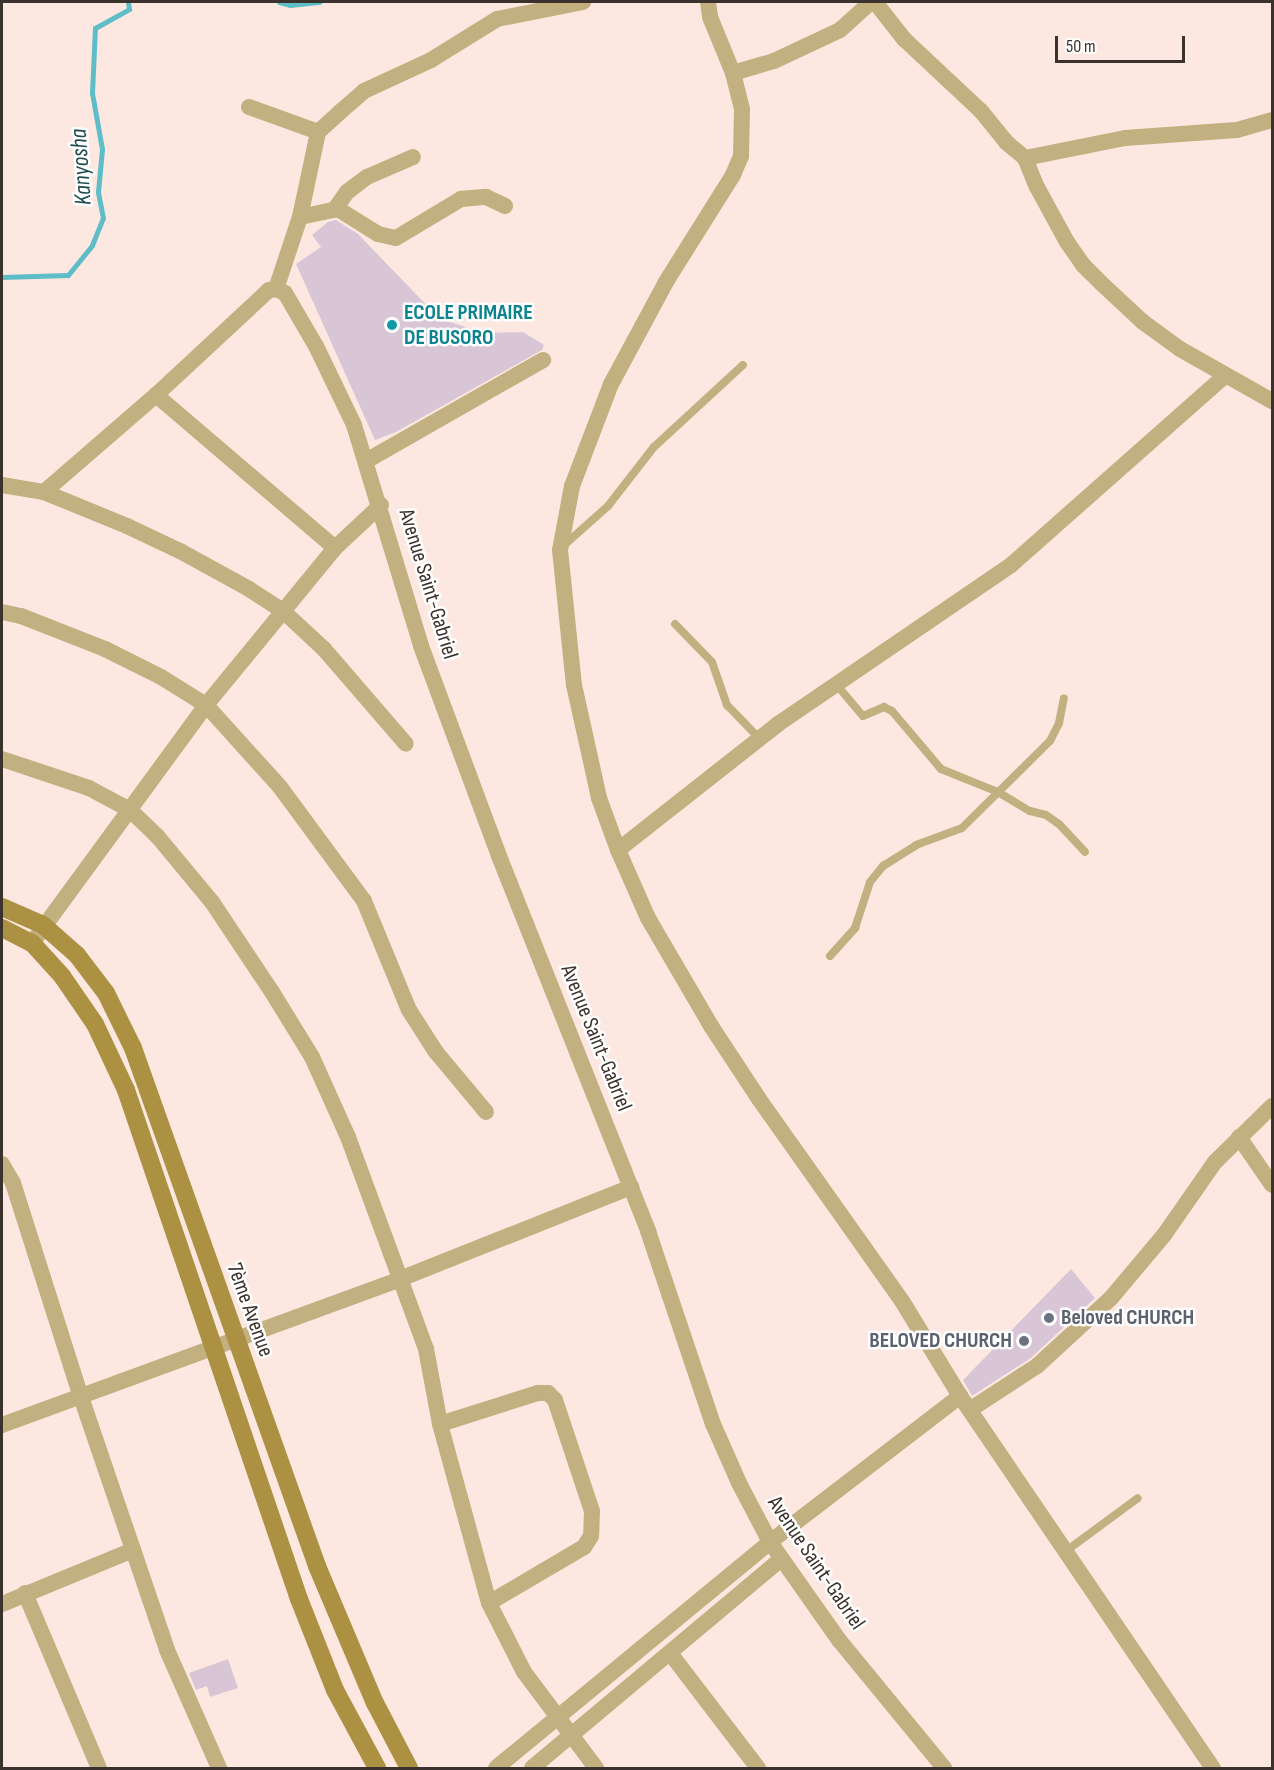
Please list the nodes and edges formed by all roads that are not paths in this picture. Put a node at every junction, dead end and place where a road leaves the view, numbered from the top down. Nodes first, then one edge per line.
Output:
1 (583, 2) edge
2 (708, 2) edge
3 (873, 2) edge
4 (733, 73) junction
5 (249, 107) dead end
6 (1272, 120) edge
7 (318, 132) junction
8 (413, 157) dead end
9 (1025, 158) junction
10 (506, 206) dead end
11 (335, 209) junction
12 (300, 218) junction
13 (276, 289) junction
14 (543, 360) dead end
15 (743, 365) dead end
16 (1225, 376) junction
17 (156, 395) junction
18 (1272, 402) edge
19 (366, 461) junction
20 (2, 485) edge
21 (44, 492) junction
22 (381, 505) junction
23 (335, 548) junction
24 (560, 550) junction
25 (283, 611) junction
26 (2, 612) edge
27 (675, 624) dead end
28 (835, 683) junction
29 (1064, 698) dead end
30 (206, 705) junction
31 (760, 739) junction
32 (406, 744) dead end
33 (2, 759) edge
34 (998, 792) junction
35 (129, 810) junction
36 (618, 850) junction
37 (1085, 852) dead end
38 (2, 907) edge
39 (43, 926) junction
40 (2, 928) edge
41 (32, 943) junction
42 (830, 956) dead end
43 (1272, 1107) edge
44 (486, 1112) dead end
45 (1239, 1137) junction
46 (2, 1164) edge
47 (1272, 1185) edge
48 (632, 1187) junction
49 (400, 1279) junction
50 (235, 1340) junction
51 (212, 1347) junction
52 (80, 1394) junction
53 (965, 1403) junction
54 (440, 1424) junction
55 (2, 1425) edge
56 (1138, 1498) dead end
57 (770, 1542) junction
58 (133, 1550) junction
59 (1066, 1551) junction
60 (781, 1559) junction
61 (25, 1593) junction
62 (489, 1603) junction
63 (2, 1604) edge
64 (670, 1653) junction
65 (558, 1719) junction
66 (571, 1737) junction
67 (99, 1768) edge
68 (219, 1768) edge
69 (377, 1768) edge
70 (409, 1768) edge
71 (496, 1768) edge
72 (532, 1768) edge
73 (596, 1768) edge
74 (758, 1768) edge
75 (944, 1768) edge
76 (1213, 1768) edge

1 - 7 street
2 - 4 street
3 - 4 street
3 - 9 street
4 - 24 street
5 - 7 street
6 - 9 street
7 - 12 street
8 - 11 street
9 - 16 street
10 - 11 street
11 - 12 street
12 - 13 street
13 - 17 street
13 - 19 street, Avenue Saint-Gabriel
14 - 19 street
15 - 24 lane
16 - 18 street
16 - 28 street
17 - 21 street
17 - 23 street
19 - 22 street, Avenue Saint-Gabriel
20 - 21 street
21 - 25 street
22 - 23 street
22 - 48 street, Avenue Saint-Gabriel
23 - 25 street
24 - 36 street
25 - 30 street
25 - 32 street
26 - 30 street
27 - 31 lane
28 - 31 street
28 - 34 lane
29 - 34 lane
30 - 35 street
30 - 44 street
31 - 36 street
33 - 35 street
34 - 37 lane
34 - 42 lane
35 - 39 street
35 - 49 street
36 - 53 street
38 - 39 street, 7ème Avenue
39 - 41 street
39 - 50 street, 7ème Avenue
40 - 41 street, 7ème Avenue
41 - 51 street, 7ème Avenue
43 - 45 street
45 - 47 street
45 - 53 street
46 - 52 street
48 - 49 street
48 - 57 street, Avenue Saint-Gabriel
49 - 50 street
49 - 54 street
50 - 51 street
50 - 70 street, 7ème Avenue
51 - 52 street
51 - 69 street, 7ème Avenue
52 - 55 street
52 - 58 street
53 - 57 street
53 - 59 street
54 - 62 street
54 - 62 street
56 - 59 lane
57 - 60 street, Avenue Saint-Gabriel
57 - 65 street
58 - 61 street
58 - 68 street
59 - 76 street
60 - 64 street
60 - 75 street, Avenue Saint-Gabriel
61 - 63 street
61 - 67 street
62 - 65 street
64 - 66 street
64 - 74 street
65 - 66 street
65 - 71 street
66 - 72 street
66 - 73 street

